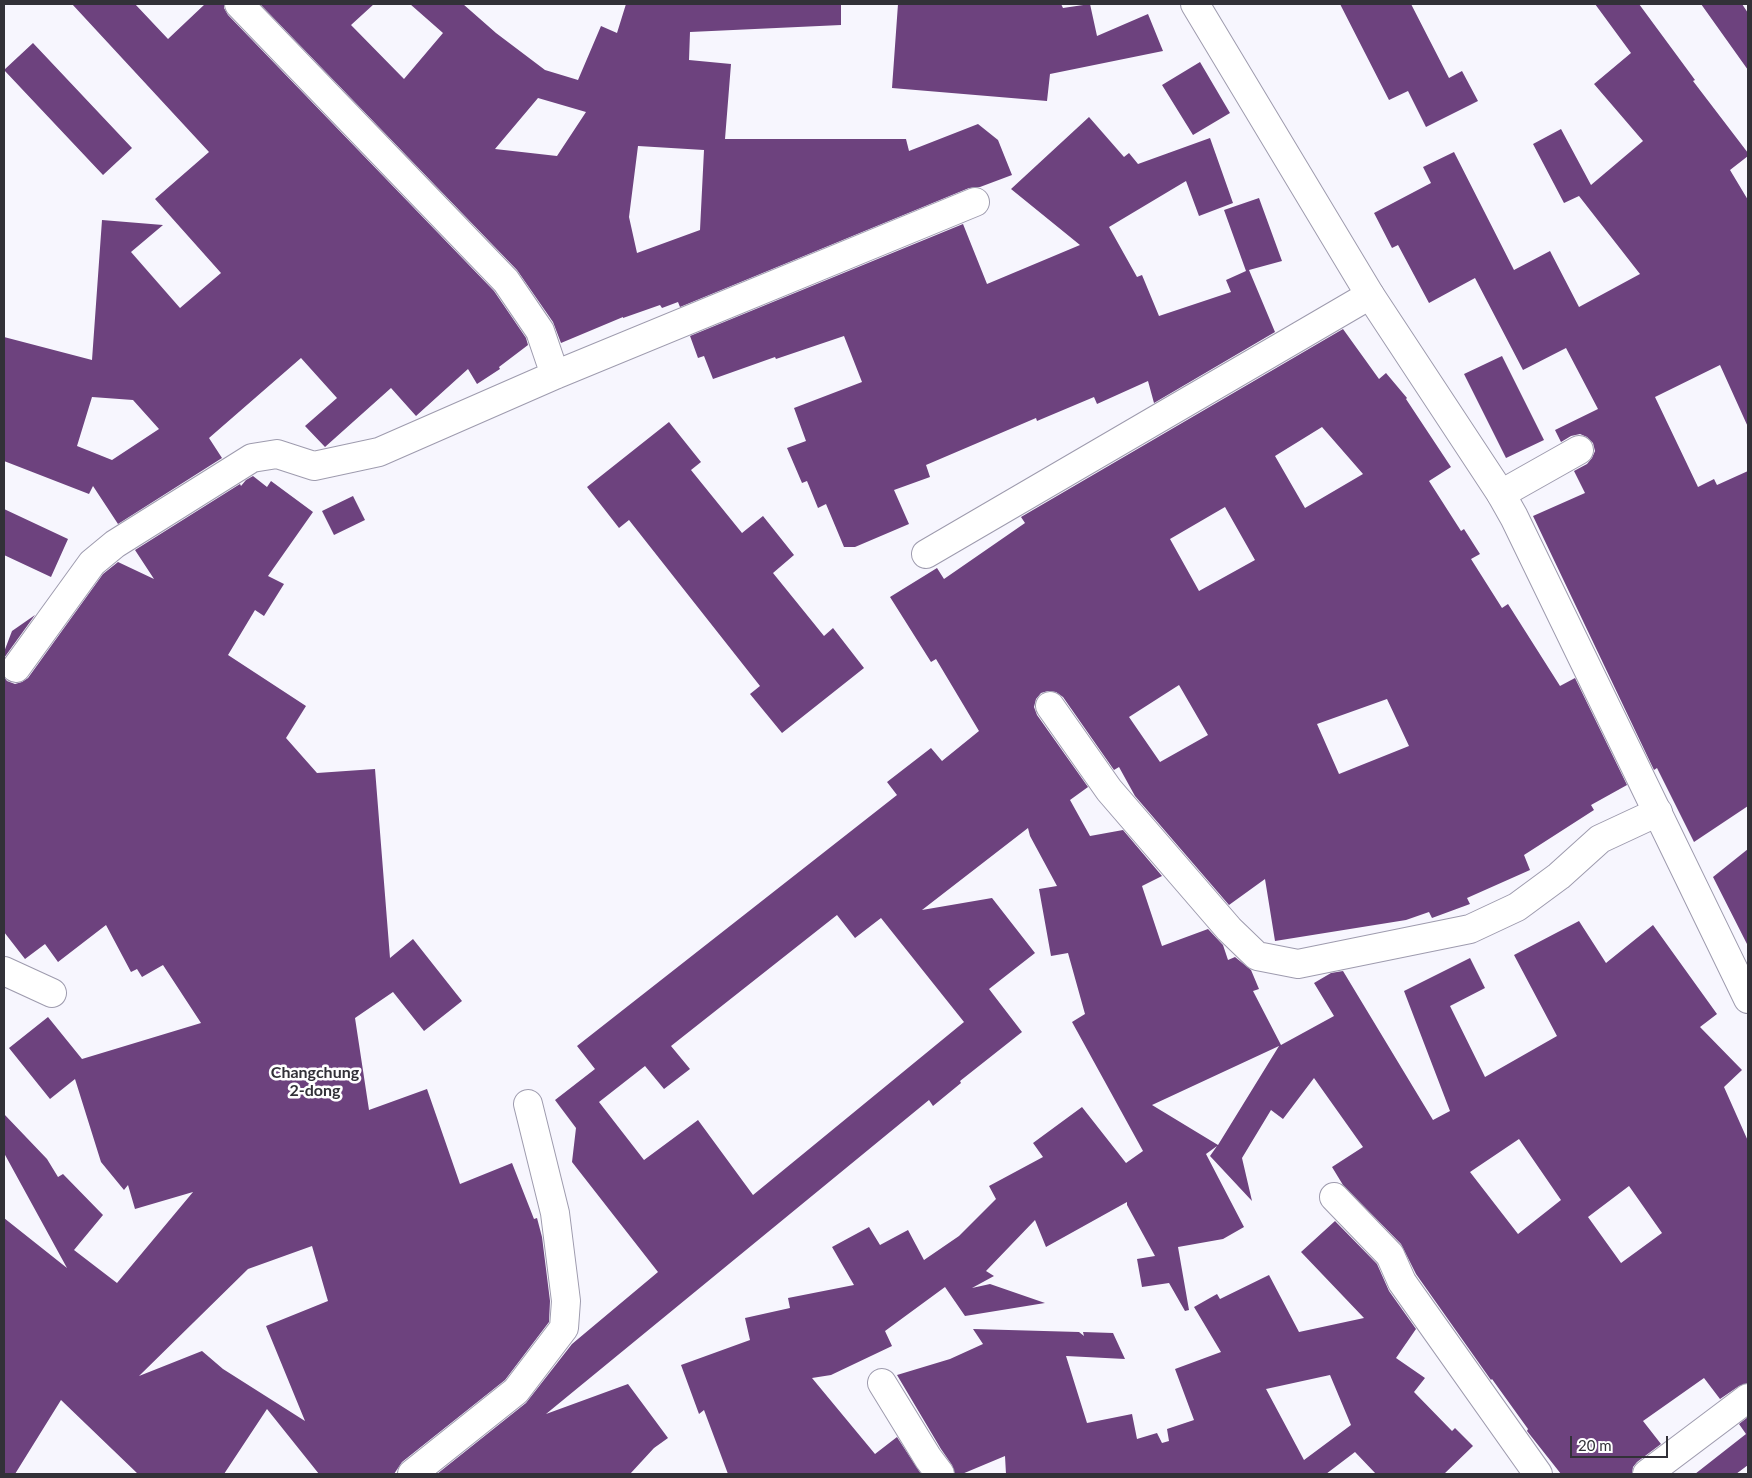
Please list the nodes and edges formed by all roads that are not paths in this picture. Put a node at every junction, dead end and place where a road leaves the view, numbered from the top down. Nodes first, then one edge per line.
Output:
1 (239, 4) edge
2 (1195, 4) edge
3 (975, 202) dead end
4 (1370, 295) junction
5 (555, 375) junction
6 (1579, 450) dead end
7 (1501, 494) junction
8 (926, 554) dead end
9 (16, 668) dead end
10 (1050, 706) dead end
11 (1658, 812) junction
12 (4, 971) edge
13 (52, 993) dead end
14 (1748, 999) edge
15 (528, 1104) dead end
16 (1334, 1196) dead end
17 (882, 1383) dead end
18 (1748, 1398) edge
19 (412, 1474) edge
20 (940, 1474) edge
21 (1538, 1474) edge
22 (1647, 1474) edge

1 - 5 street
2 - 4 street
3 - 5 street
4 - 7 street
4 - 8 street
5 - 9 street
6 - 7 street
7 - 11 street
10 - 11 street
11 - 14 street
12 - 13 street
15 - 19 street
16 - 21 street
17 - 20 street
18 - 22 street

